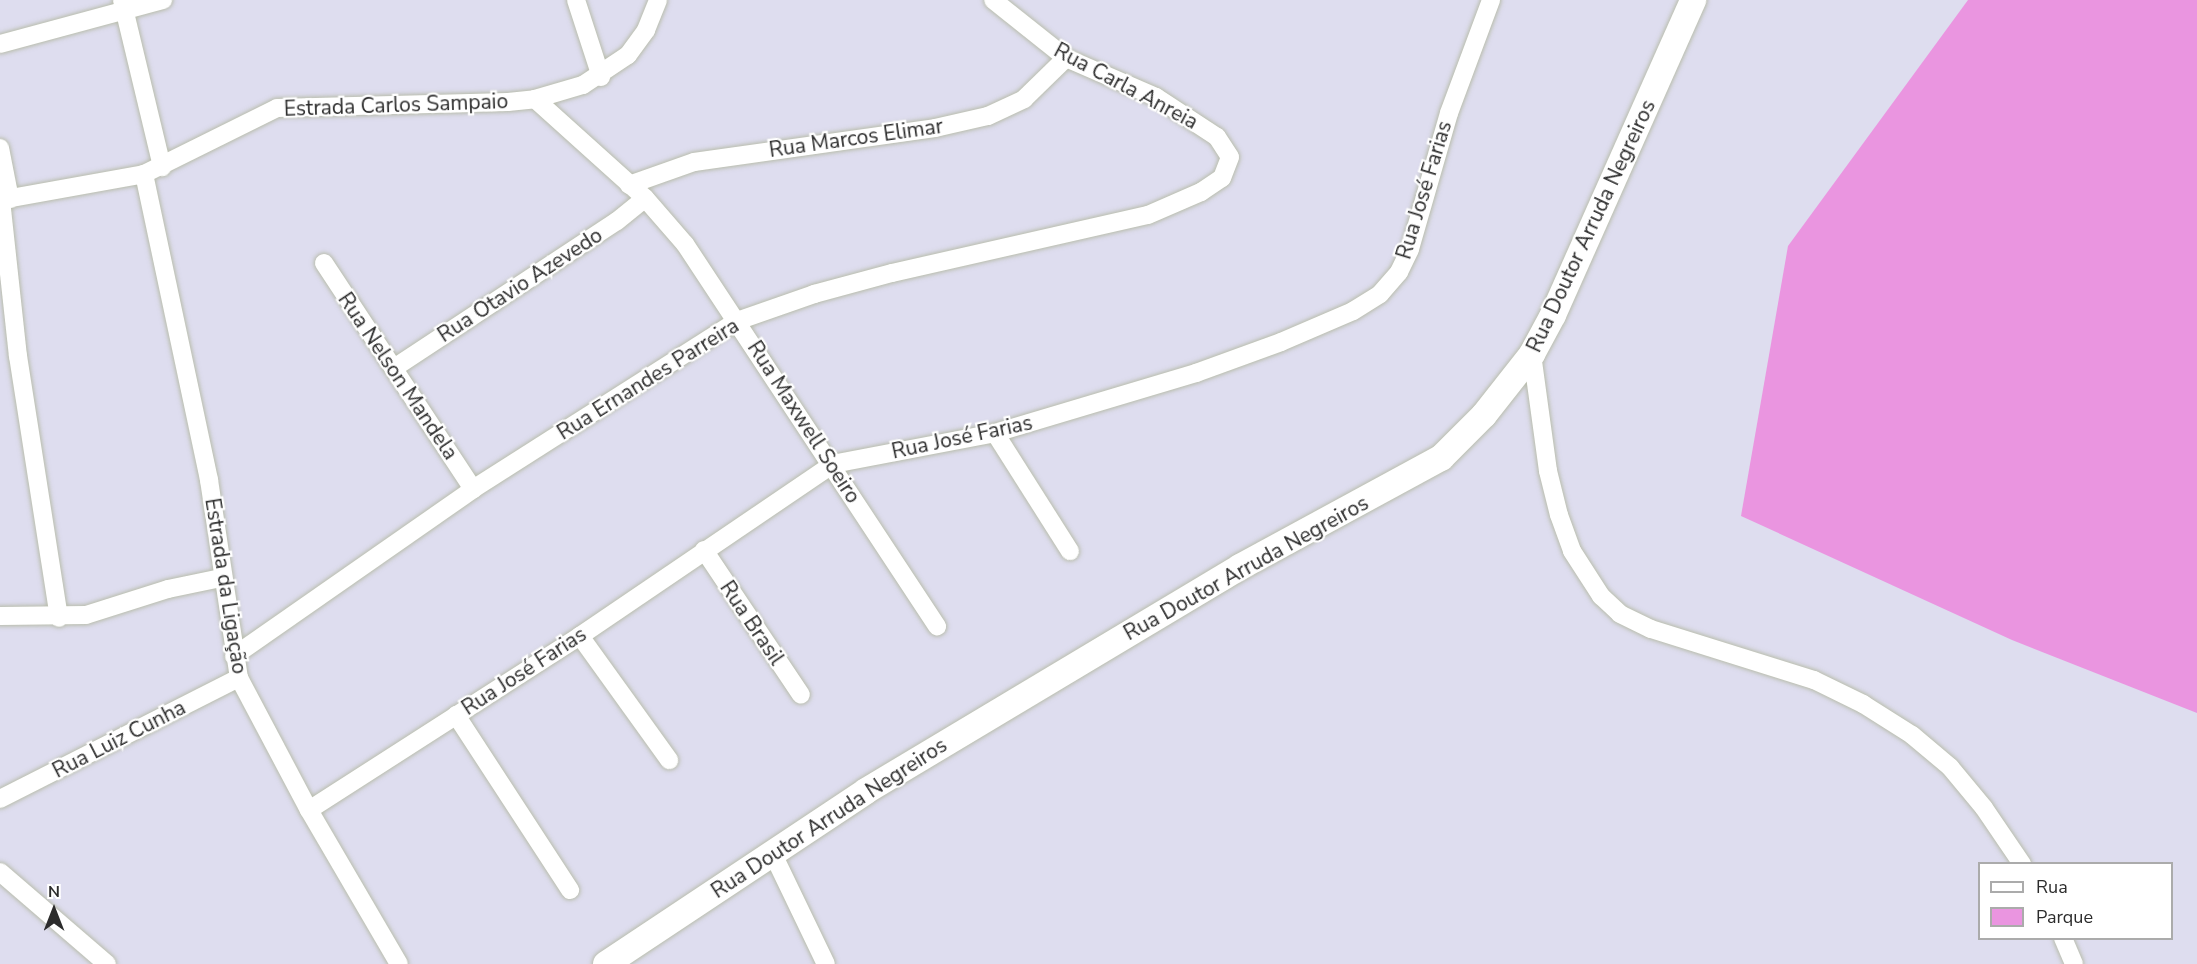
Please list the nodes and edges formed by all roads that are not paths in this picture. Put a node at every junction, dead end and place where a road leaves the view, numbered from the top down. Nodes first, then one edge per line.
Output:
1 (163, 0) edge
2 (576, 0) edge
3 (658, 0) edge
4 (993, 0) edge
5 (1491, 0) edge
6 (1693, 0) edge
7 (123, 5) edge
8 (0, 44) edge
9 (1066, 58) junction
10 (601, 77) junction
11 (535, 99) junction
12 (0, 148) edge
13 (1229, 151) joint
14 (162, 166) junction
15 (144, 174) junction
16 (629, 185) junction
17 (645, 198) junction
18 (4, 200) edge
19 (324, 263) dead end
20 (737, 321) junction
21 (1532, 354) junction
22 (394, 368) junction
23 (995, 433) junction
24 (833, 464) junction
25 (473, 489) junction
26 (704, 550) junction
27 (1070, 551) dead end
28 (221, 578) junction
29 (0, 616) edge
30 (59, 618) junction
31 (937, 626) dead end
32 (580, 636) junction
33 (234, 656) junction
34 (239, 678) junction
35 (801, 695) dead end
36 (456, 715) junction
37 (669, 760) dead end
38 (0, 799) edge
39 (309, 810) junction
40 (772, 852) junction
41 (2021, 862) edge
42 (0, 872) edge
43 (570, 891) dead end
44 (2063, 940) edge
45 (107, 964) edge
46 (399, 964) edge
47 (606, 964) edge
48 (826, 964) edge
49 (2074, 964) edge

1 - 7 street
2 - 10 street
3 - 10 street, Estrada Carlos Sampaio
4 - 9 street, Rua Carla Anreia
5 - 23 street, Rua José Farias
6 - 21 street, Rua Doutor Arruda Negreiros
7 - 8 street
7 - 14 street
9 - 13 street, Rua Carla Anreia
9 - 16 street, Rua Marcos Elimar
10 - 11 street, Estrada Carlos Sampaio
11 - 14 street, Estrada Carlos Sampaio
11 - 16 street, Rua Maxwell Soeiro
12 - 18 street
13 - 20 street, Rua Ernandes Parreira
14 - 15 street, Estrada Carlos Sampaio
15 - 18 street, Estrada Carlos Sampaio
15 - 28 street, Estrada da Ligação
16 - 17 street, Rua Maxwell Soeiro
17 - 20 street, Rua Maxwell Soeiro
17 - 22 street, Rua Otavio Azevedo
18 - 30 street
19 - 22 street, Rua Nelson Mandela
20 - 24 street, Rua Maxwell Soeiro
20 - 25 street, Rua Ernandes Parreira
21 - 40 street, Rua Doutor Arruda Negreiros
21 - 41 street
22 - 25 street, Rua Nelson Mandela
23 - 24 street, Rua José Farias
23 - 27 street
24 - 26 street, Rua José Farias
24 - 31 street, Rua Maxwell Soeiro
25 - 33 street, Rua Ernandes Parreira
26 - 32 street, Rua José Farias
26 - 35 street, Rua Brasil
28 - 30 street
28 - 33 street, Estrada da Ligação
29 - 30 street
32 - 36 street, Rua José Farias
32 - 37 street
33 - 34 street, Estrada da Ligação
34 - 38 street, Rua Luiz Cunha
34 - 39 street, Estrada da Ligação
36 - 39 street, Rua José Farias
36 - 43 street
39 - 46 street, Estrada da Ligação
40 - 47 street, Rua Doutor Arruda Negreiros
40 - 48 street
42 - 45 street
44 - 49 street

